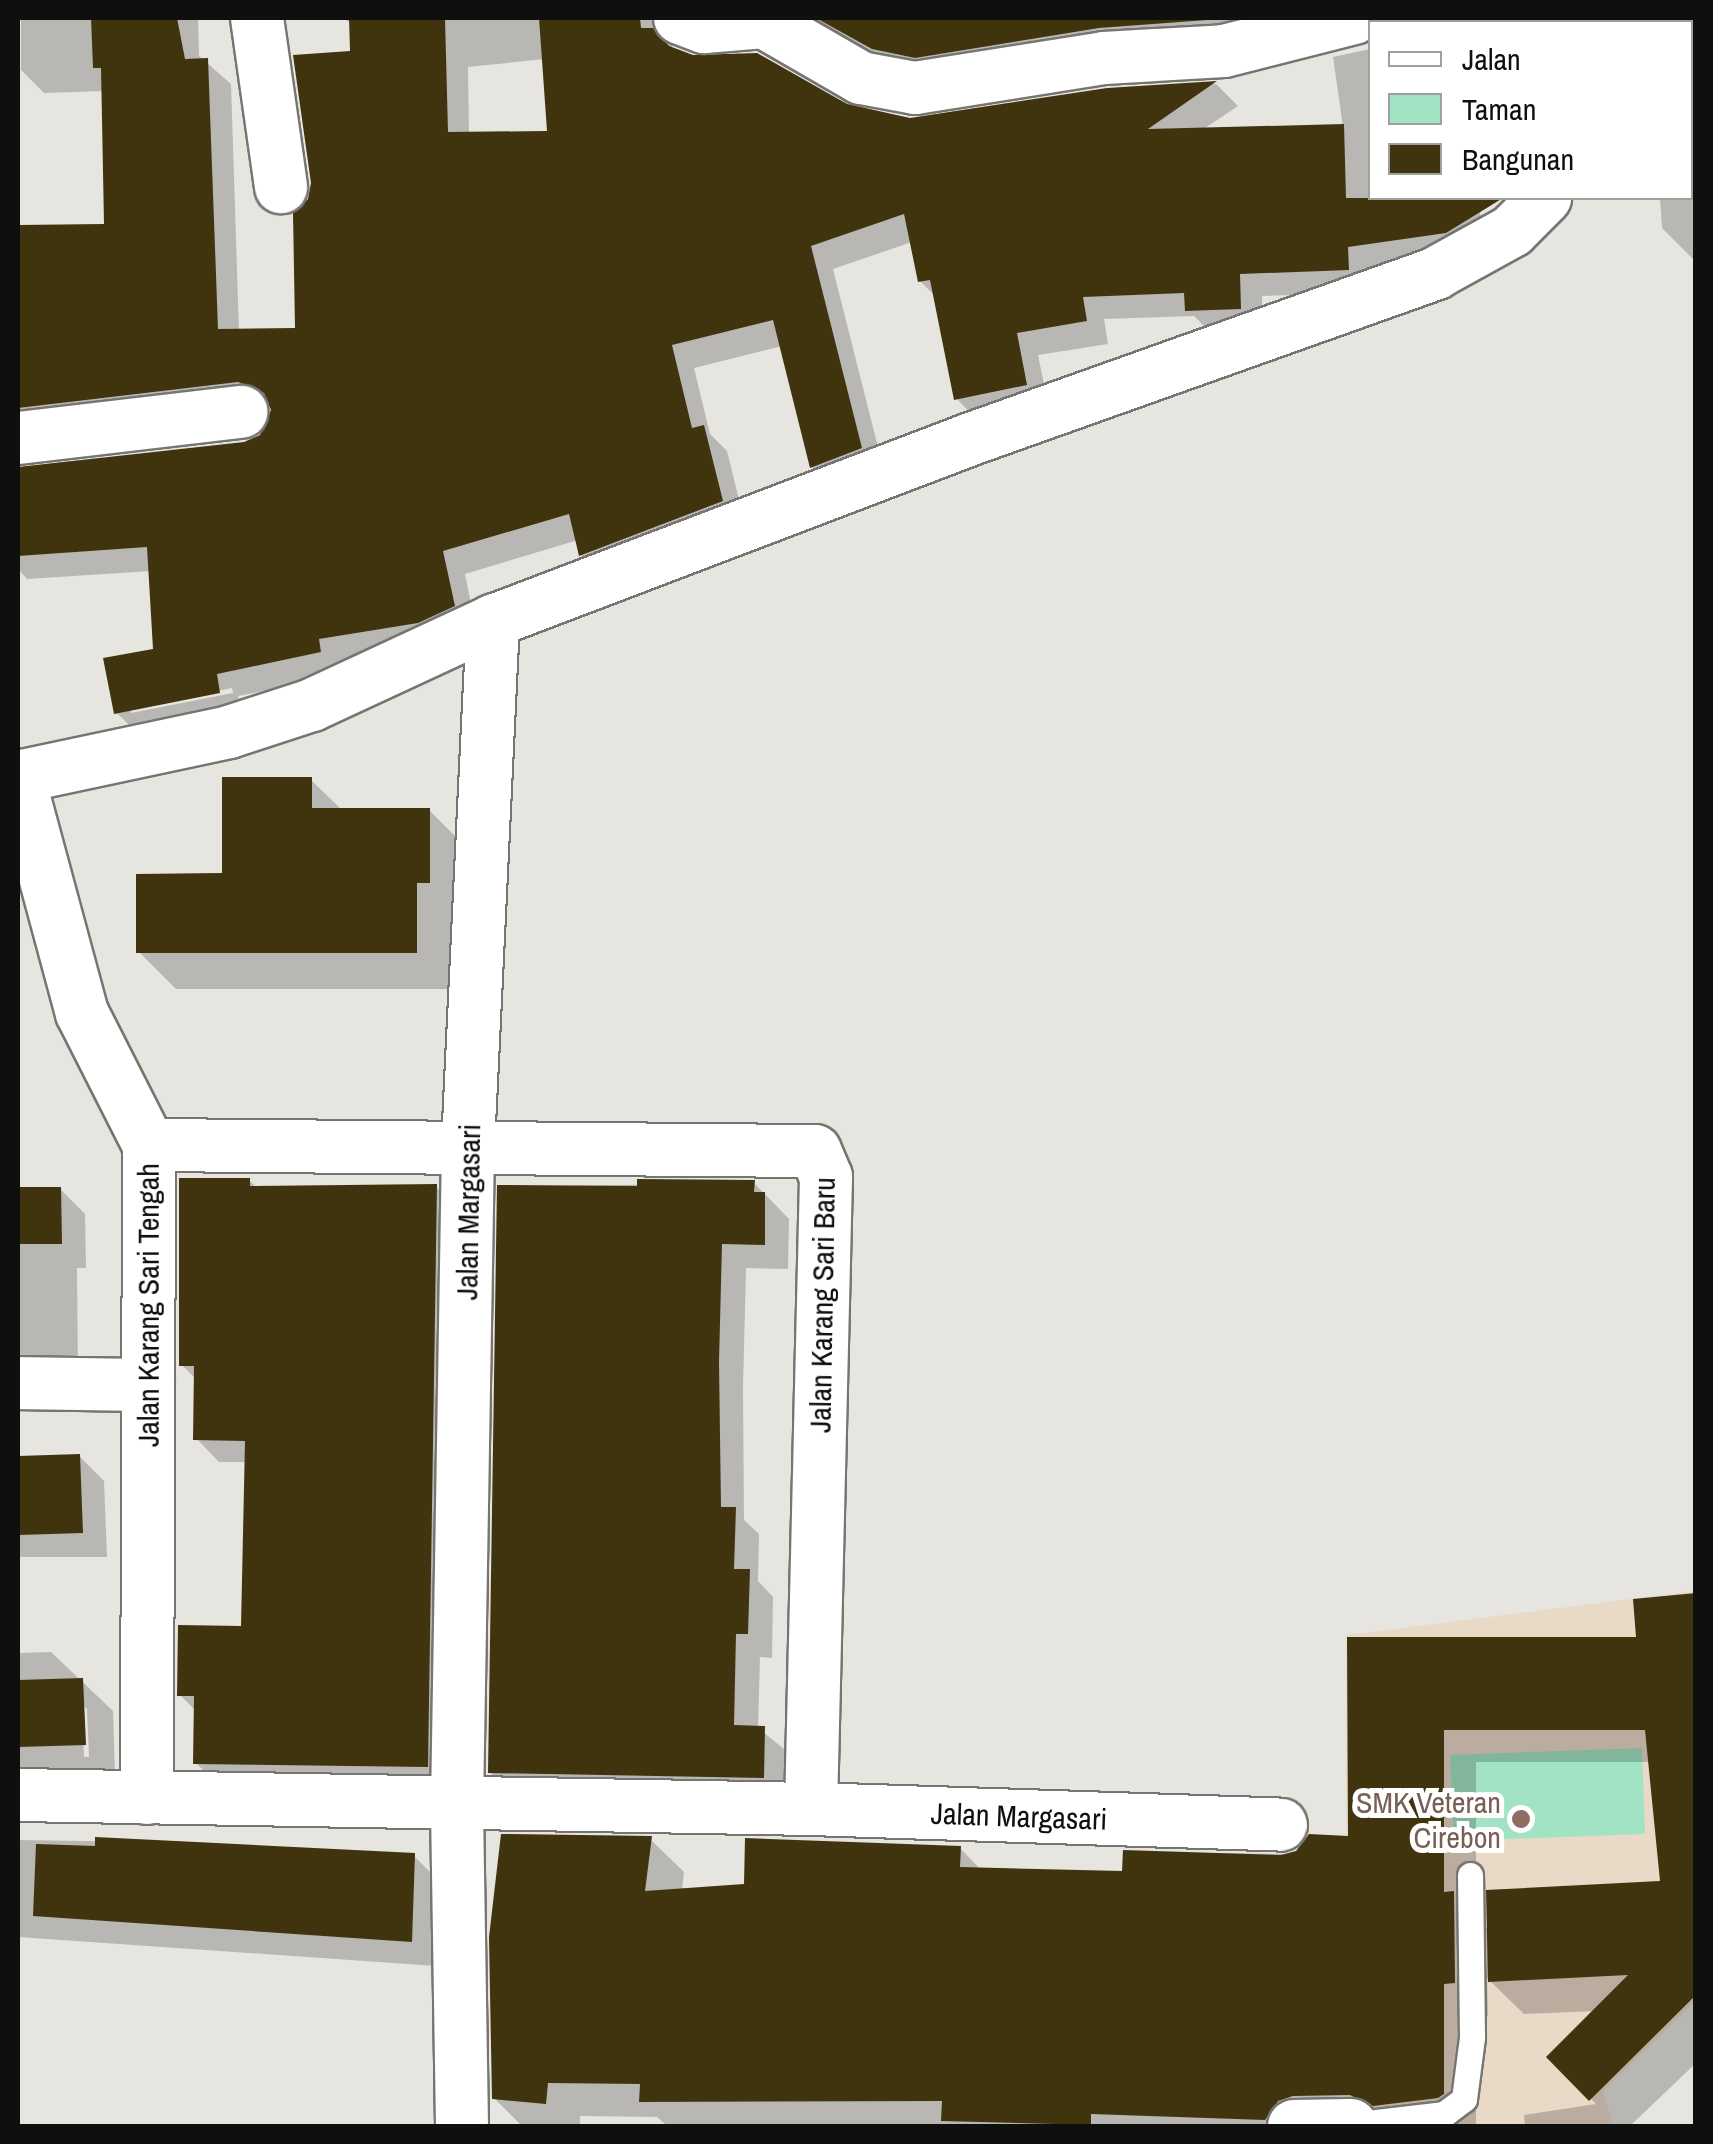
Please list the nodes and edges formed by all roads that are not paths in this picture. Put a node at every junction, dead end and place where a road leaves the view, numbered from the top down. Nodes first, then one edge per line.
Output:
1 (256, 18) edge
2 (680, 18) edge
3 (1354, 18) edge
4 (1102, 38) edge
5 (281, 187) dead end
6 (1543, 200) edge
7 (241, 412) dead end
8 (18, 438) edge
9 (492, 622) junction
10 (18, 776) edge
11 (149, 1145) junction
12 (468, 1145) junction
13 (18, 1383) edge
14 (148, 1385) junction
15 (18, 1796) edge
16 (146, 1798) junction
17 (458, 1804) junction
18 (812, 1809) junction
19 (1281, 1825) dead end
20 (1470, 1875) dead end
21 (1351, 2125) edge
22 (462, 2126) edge
23 (1294, 2126) edge

1 - 5 street
2 - 4 street
3 - 4 street
6 - 9 street
7 - 8 street
9 - 10 street
9 - 12 street, Jalan Margasari
10 - 11 street, Jalan Karang Sari Tengah
11 - 12 street, Jalan Karang Sari Baru
11 - 14 street, Jalan Karang Sari Tengah
12 - 17 street, Jalan Margasari
12 - 18 street, Jalan Karang Sari Baru
13 - 14 street
14 - 16 street, Jalan Karang Sari Tengah
15 - 16 street, Jalan Margasari
16 - 17 street, Jalan Margasari
17 - 18 street, Jalan Margasari
17 - 22 street, Jalan Margasari
18 - 19 street, Jalan Margasari
20 - 21 lane
21 - 23 street

